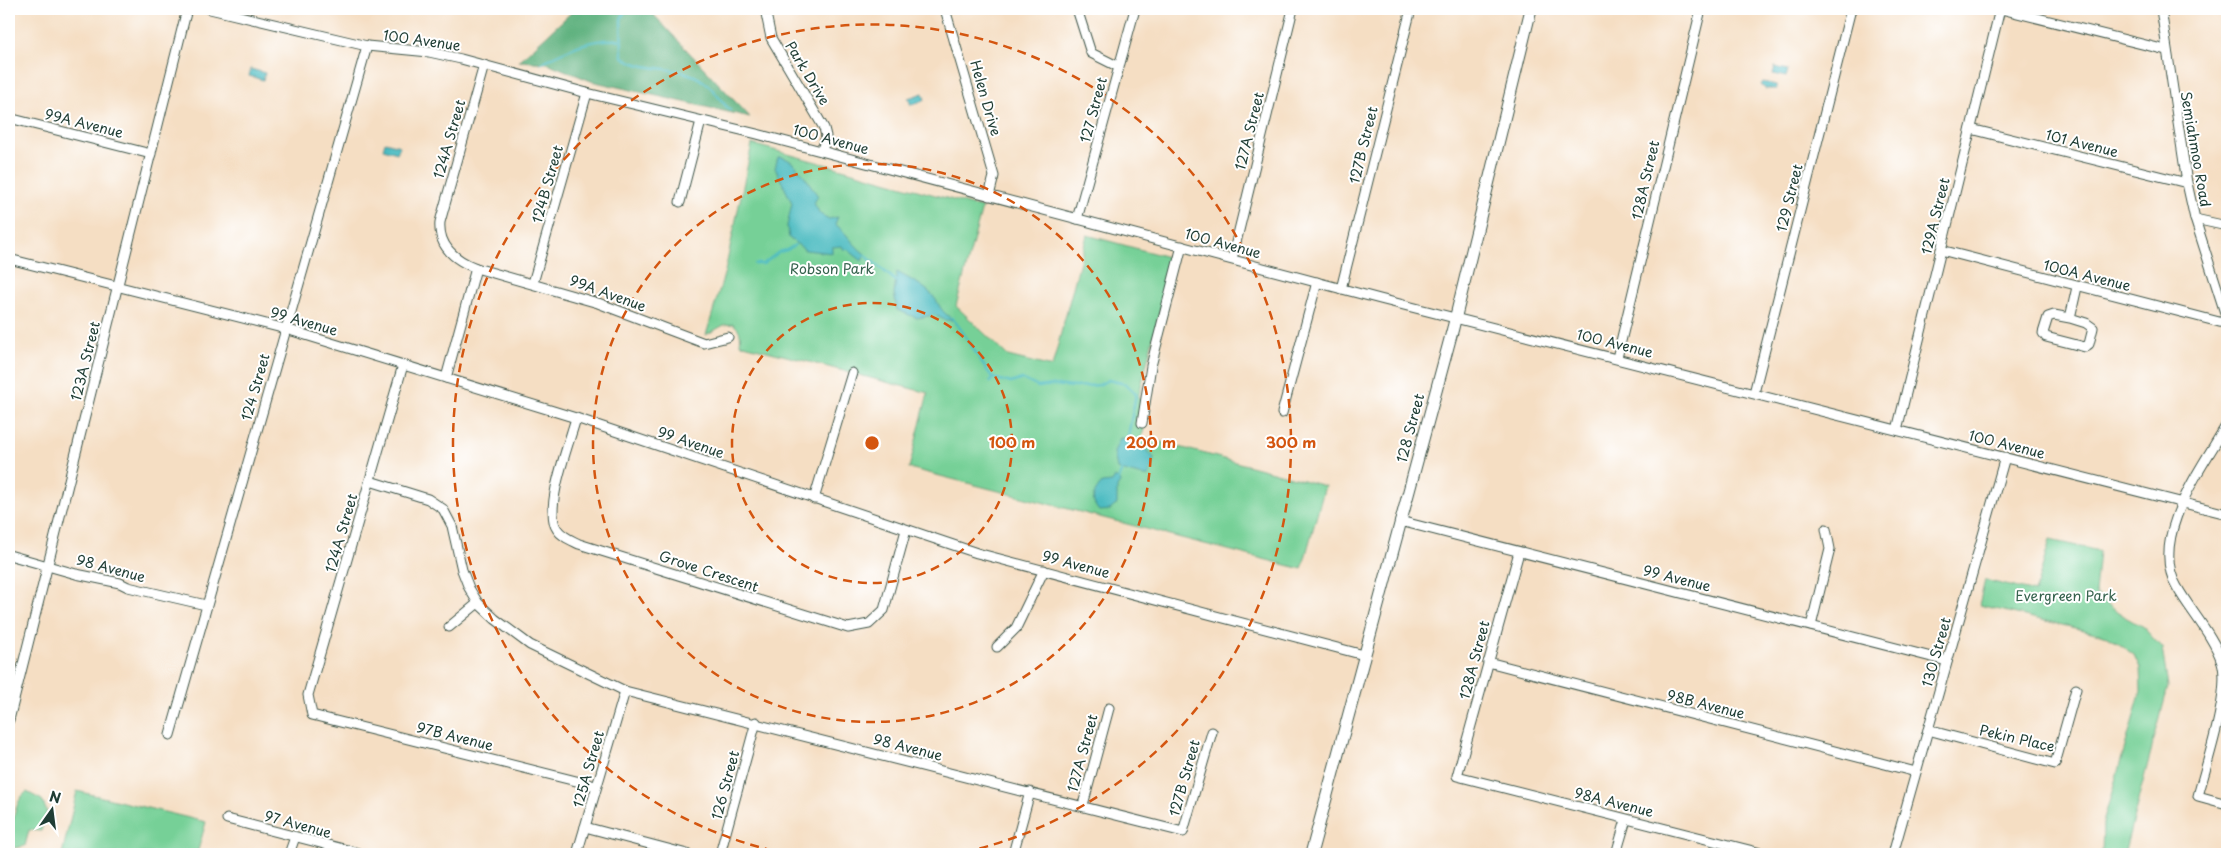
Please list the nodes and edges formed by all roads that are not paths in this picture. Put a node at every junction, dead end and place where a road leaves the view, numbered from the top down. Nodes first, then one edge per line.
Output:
1 (187, 9) edge
2 (210, 9) edge
3 (765, 9) edge
4 (945, 9) edge
5 (1078, 9) edge
6 (1135, 9) edge
7 (1293, 9) edge
8 (1411, 9) edge
9 (1531, 9) edge
10 (1701, 9) edge
11 (1851, 9) edge
12 (2000, 9) edge
13 (2161, 9) edge
14 (367, 46) junction
15 (2166, 50) junction
16 (484, 65) junction
17 (1119, 67) junction
18 (588, 93) junction
19 (9, 118) edge
20 (701, 121) junction
21 (1970, 130) junction
22 (822, 151) junction
23 (152, 154) junction
24 (2187, 183) junction
25 (989, 196) junction
26 (680, 202) dead end
27 (1077, 219) junction
28 (2195, 219) junction
29 (2227, 226) edge
30 (1182, 246) junction
31 (1941, 250) junction
32 (9, 259) edge
33 (1232, 259) junction
34 (476, 268) junction
35 (1317, 282) junction
36 (533, 283) junction
37 (119, 286) junction
38 (2077, 287) junction
39 (1341, 289) junction
40 (1456, 318) junction
41 (2070, 318) junction
42 (2227, 319) edge
43 (2227, 324) edge
44 (286, 329) junction
45 (728, 337) dead end
46 (1617, 358) junction
47 (403, 365) junction
48 (852, 373) dead end
49 (446, 378) junction
50 (1754, 393) junction
51 (1282, 413) dead end
52 (576, 418) junction
53 (1142, 423) dead end
54 (2227, 424) edge
55 (1897, 430) junction
56 (2005, 457) junction
57 (370, 481) junction
58 (814, 499) junction
59 (2181, 502) junction
60 (2227, 514) edge
61 (1400, 521) junction
62 (906, 530) junction
63 (1826, 530) dead end
64 (1519, 552) junction
65 (9, 554) edge
66 (47, 565) junction
67 (1044, 570) junction
68 (478, 603) junction
69 (206, 605) junction
70 (1811, 626) junction
71 (449, 627) dead end
72 (997, 647) dead end
73 (1364, 655) junction
74 (1947, 661) junction
75 (1488, 662) junction
76 (2225, 664) edge
77 (2076, 689) dead end
78 (625, 691) junction
79 (311, 708) joint
80 (1109, 708) dead end
81 (9, 720) edge
82 (756, 722) junction
83 (1928, 730) junction
84 (1212, 732) dead end
85 (170, 735) dead end
86 (1916, 772) junction
87 (1457, 776) joint
88 (596, 786) junction
89 (1030, 792) junction
90 (2227, 804) edge
91 (1083, 805) junction
92 (227, 819) dead end
93 (1626, 820) junction
94 (586, 827) junction
95 (1183, 832) joint
96 (294, 837) junction
97 (290, 854) edge
98 (363, 854) edge
99 (577, 854) edge
100 (687, 854) edge
101 (720, 854) edge
102 (1013, 854) edge
103 (1310, 854) edge
104 (1616, 854) edge
105 (1765, 854) edge
106 (1893, 854) edge

1 - 23 street, 123A Street
2 - 14 street, 100 Avenue
3 - 22 street, Park Drive
4 - 25 street, Helen Drive
5 - 17 street
6 - 17 street, 127 Street
7 - 33 street, 127A Street
8 - 39 street, 127B Street
9 - 40 main road, 128 Street
10 - 46 street, 128A Street
11 - 50 street, 129 Street
12 - 15 street
12 - 21 street, 129A Street
13 - 15 street, Semiahmoo Road
14 - 16 street, 100 Avenue
14 - 44 street, 124 Street
15 - 24 street, Semiahmoo Road
16 - 18 street, 100 Avenue
16 - 34 street, 124A Street
17 - 27 street, 127 Street
18 - 20 street, 100 Avenue
18 - 36 street, 124B Street
19 - 23 street, 99A Avenue
20 - 22 street, 100 Avenue
20 - 26 street
21 - 24 street, 101 Avenue
21 - 31 street, 129A Street
22 - 25 street, 100 Avenue
23 - 37 street, 123A Street
24 - 28 street, Semiahmoo Road
25 - 27 street, 100 Avenue
27 - 30 street, 100 Avenue
28 - 29 street
28 - 42 street, Semiahmoo Road
30 - 33 street, 100 Avenue
30 - 53 street
31 - 38 street, 100A Avenue
31 - 55 street, 129A Street
32 - 37 street, 99 Avenue
33 - 35 street, 100 Avenue
34 - 36 street, 99A Avenue
34 - 49 street
35 - 39 street, 100 Avenue
35 - 51 street
36 - 45 street, 99A Avenue
37 - 44 street, 99 Avenue
37 - 66 street, 123A Street
38 - 41 street
38 - 43 street, 100A Avenue
39 - 40 street, 100 Avenue
40 - 46 street, 100 Avenue
40 - 61 main road, 128 Street
41 - 41 street
44 - 47 street, 99 Avenue
44 - 69 street, 124 Street
46 - 50 street, 100 Avenue
47 - 49 street, 99 Avenue
47 - 57 street, 124A Street
48 - 58 street
49 - 52 street, 99 Avenue
50 - 55 street, 100 Avenue
52 - 58 street, 99 Avenue
52 - 62 street, Grove Crescent
54 - 59 street
55 - 56 street, 100 Avenue
56 - 59 street, 100 Avenue
56 - 74 street, 130 Street
57 - 68 street
57 - 79 street, 124A Street
58 - 62 street, 99 Avenue
59 - 60 street, 100 Avenue
59 - 76 street
61 - 64 street, 99 Avenue
61 - 73 main road, 128 Street
62 - 67 street, 99 Avenue
63 - 70 street
64 - 70 street, 99 Avenue
64 - 75 street, 128A Street
65 - 66 street, 98 Avenue
66 - 69 street, 98 Avenue
66 - 81 street, 123A Street
67 - 72 street
67 - 73 street, 99 Avenue
68 - 71 street
68 - 78 street, 98 Avenue
69 - 85 street, 124 Street
70 - 74 street, 99 Avenue
73 - 103 main road, 128 Street
74 - 83 street, 130 Street
75 - 86 street, 98B Avenue
75 - 87 street, 128A Street
76 - 90 street
77 - 83 street, Pekin Place
78 - 82 street, 98 Avenue
78 - 88 street, 125A Street
79 - 88 street, 97B Avenue
80 - 91 street, 127A Street
82 - 89 street, 98 Avenue
82 - 101 street, 126 Street
83 - 86 street, 130 Street
84 - 95 street, 127B Street
86 - 106 street, 130 Street
87 - 93 street, 98A Avenue
88 - 94 street, 125A Street
89 - 91 street, 98 Avenue
89 - 102 street
91 - 95 street, 98 Avenue
92 - 96 street, 97 Avenue
93 - 104 street
93 - 105 street, 98A Avenue
94 - 99 street, 125A Street
94 - 100 street
96 - 97 street
96 - 98 street, 97 Avenue

